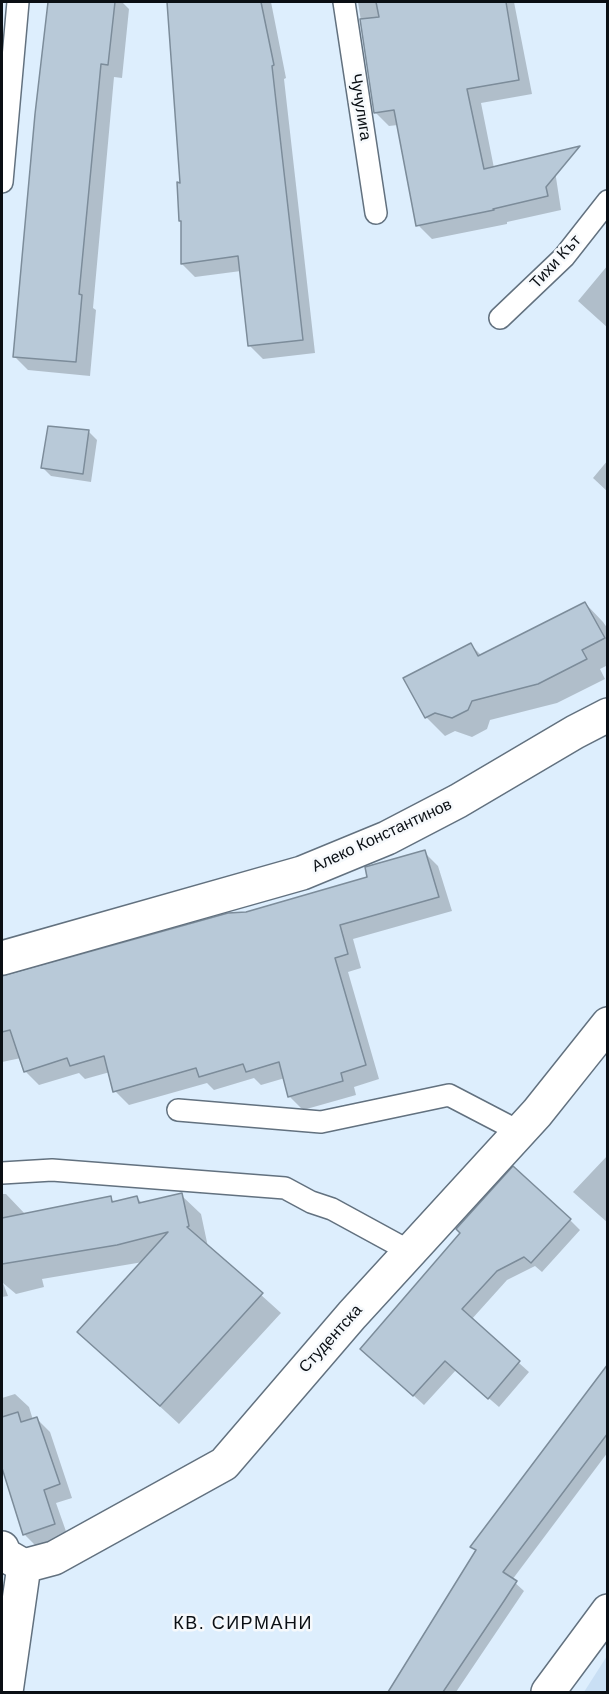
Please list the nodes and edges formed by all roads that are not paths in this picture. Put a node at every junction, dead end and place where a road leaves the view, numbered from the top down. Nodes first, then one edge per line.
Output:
1 (18, 2) edge
2 (344, 2) edge
3 (2, 182) edge
4 (608, 201) edge
5 (376, 213) dead end
6 (500, 318) dead end
7 (608, 715) edge
8 (2, 958) edge
9 (608, 1024) edge
10 (178, 1110) dead end
11 (520, 1132) junction
12 (2, 1173) edge
13 (409, 1251) junction
14 (13, 1557) edge
15 (608, 1611) edge
16 (6, 1692) edge
17 (548, 1692) edge

1 - 3 lane
2 - 5 lane, Чучулига
4 - 6 lane, Тихи Кът
7 - 8 street, Алеко Константинов
9 - 11 street, Студентска
10 - 11 lane
11 - 13 street, Студентска
12 - 13 lane
13 - 14 street, Студентска
14 - 16 street
15 - 17 street

